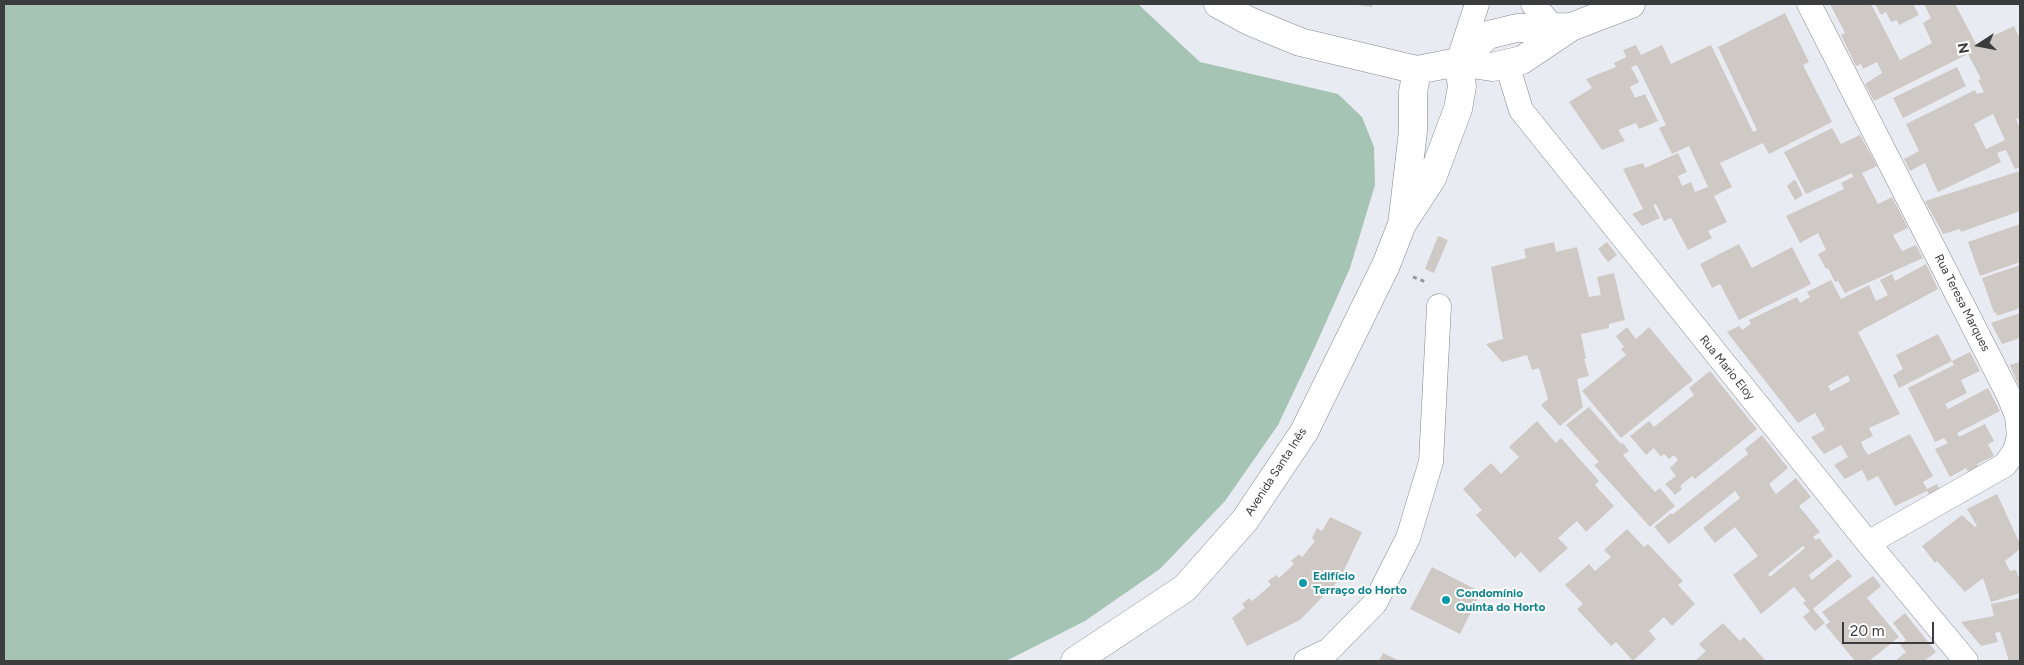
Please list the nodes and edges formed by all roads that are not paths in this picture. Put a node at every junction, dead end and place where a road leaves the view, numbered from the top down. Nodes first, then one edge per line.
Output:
1 (1218, 4) edge
2 (1477, 4) edge
3 (1533, 4) edge
4 (1631, 4) edge
5 (1809, 4) edge
6 (1562, 27) junction
7 (1458, 62) junction
8 (1508, 64) junction
9 (1417, 70) junction
10 (1402, 224) junction
11 (1439, 306) road end
12 (1868, 543) junction
13 (1076, 661) edge
14 (1306, 661) edge
15 (1966, 661) edge

1 - 9 main road
2 - 7 street
3 - 6 street
4 - 6 main road
5 - 12 street, Rua Teresa Marques
6 - 7 main road
6 - 8 main road
7 - 8 main road
7 - 9 main road
7 - 10 main road, Avenida Santa Inês
8 - 12 street, Rua Mario Eloy
9 - 10 main road, Avenida Santa Inês
10 - 13 main road, Avenida Santa Inês
11 - 14 street
12 - 15 street, Rua Mario Eloy

